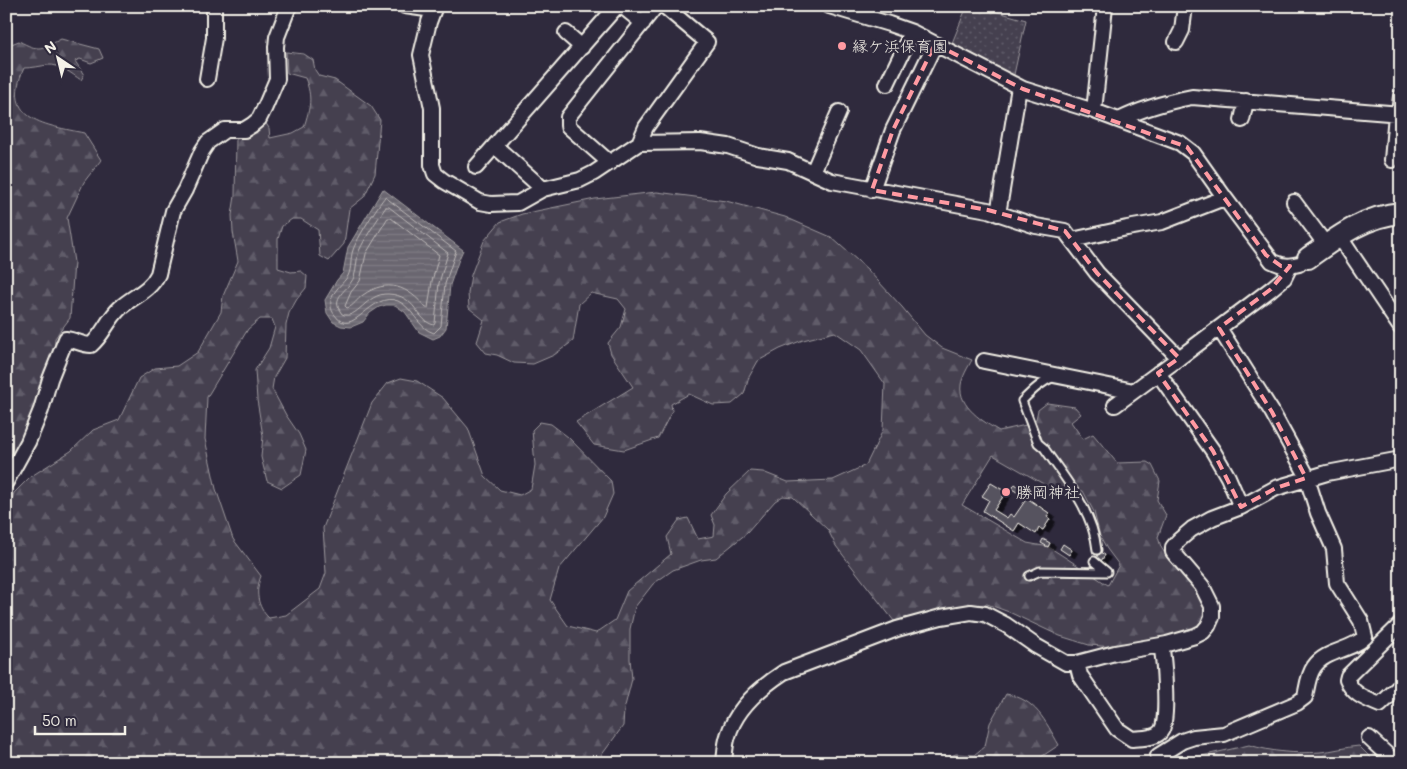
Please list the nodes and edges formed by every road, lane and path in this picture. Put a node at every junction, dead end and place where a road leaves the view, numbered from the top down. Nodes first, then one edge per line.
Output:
1 (214, 6) edge
2 (289, 6) edge
3 (406, 6) edge
4 (617, 6) edge
5 (622, 6) edge
6 (656, 6) edge
7 (664, 6) edge
8 (829, 6) edge
9 (1105, 6) edge
10 (1185, 6) edge
11 (434, 8) edge
12 (643, 23) junction
13 (912, 32) junction
14 (566, 33) dead end
15 (1176, 42) dead end
16 (935, 44) junction
17 (582, 47) junction
18 (207, 78) dead end
19 (887, 84) dead end
20 (1020, 87) junction
21 (1401, 96) edge
22 (1246, 101) junction
23 (1094, 111) junction
24 (839, 112) dead end
25 (1399, 114) edge
26 (1119, 120) junction
27 (1242, 120) dead end
28 (639, 143) junction
29 (495, 146) junction
30 (1392, 160) dead end
31 (610, 163) junction
32 (476, 167) dead end
33 (813, 172) junction
34 (543, 189) junction
35 (872, 190) junction
36 (1224, 198) junction
37 (1294, 202) dead end
38 (1401, 213) edge
39 (998, 214) junction
40 (1072, 240) junction
41 (1332, 241) junction
42 (1299, 262) junction
43 (1218, 328) junction
44 (1401, 328) edge
45 (1179, 358) junction
46 (984, 361) dead end
47 (1158, 373) junction
48 (1057, 376) junction
49 (1134, 391) junction
50 (1115, 405) dead end
51 (1401, 459) edge
52 (1306, 478) junction
53 (6, 482) edge
54 (1241, 507) junction
55 (1097, 550) dead end
56 (1094, 561) dead end
57 (1029, 576) dead end
58 (1401, 624) edge
59 (1161, 645) junction
60 (1078, 663) junction
61 (1401, 685) edge
62 (1144, 738) junction
63 (1369, 738) dead end
64 (1159, 759) edge
65 (724, 763) edge
66 (1396, 763) edge

1 - 18 street
2 - 53 street
3 - 11 street
4 - 17 street
5 - 12 street
6 - 12 street
7 - 28 street
8 - 13 street
9 - 23 street
10 - 15 street
11 - 34 street
12 - 31 street
13 - 16 street
13 - 19 street
14 - 17 street
16 - 20 street
16 - 35 street
17 - 29 street
20 - 23 street
20 - 39 street
21 - 25 street
22 - 25 street
22 - 26 street
22 - 27 street
23 - 26 street
24 - 33 street
25 - 30 street
26 - 36 street
28 - 31 street
28 - 33 street
29 - 32 street
29 - 34 street
31 - 34 street
33 - 35 street
35 - 39 street
36 - 40 street
36 - 42 street
37 - 41 street
38 - 41 street
39 - 40 street
40 - 45 street
41 - 42 street
41 - 44 street
42 - 43 street
43 - 45 street
43 - 52 street
45 - 47 street
46 - 48 street
47 - 49 street
47 - 54 street
48 - 49 street
48 - 55 lane
49 - 50 street
51 - 52 street
52 - 54 street
52 - 64 street
54 - 59 street
56 - 57 lane
58 - 61 street
59 - 60 street
59 - 62 street
60 - 62 street
60 - 65 street
62 - 64 street
63 - 66 street

